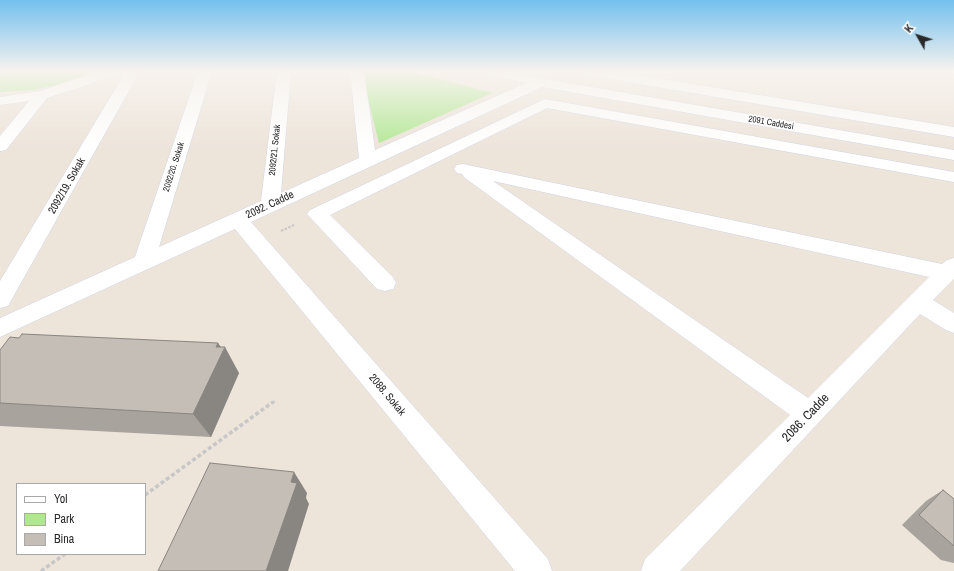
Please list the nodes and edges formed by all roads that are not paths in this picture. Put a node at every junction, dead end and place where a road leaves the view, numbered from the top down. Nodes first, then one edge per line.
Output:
1 (23, 98) edge
2 (40, 98) edge
3 (118, 98) edge
4 (197, 98) edge
5 (281, 98) edge
6 (360, 98) edge
7 (506, 98) edge
8 (629, 98) edge
9 (747, 98) edge
10 (0, 101) edge
11 (954, 132) edge
12 (0, 146) edge
13 (441, 153) junction
14 (954, 155) edge
15 (368, 161) junction
16 (464, 169) junction
17 (954, 177) edge
18 (270, 205) junction
19 (238, 220) junction
20 (144, 263) junction
21 (950, 269) edge
22 (385, 283) dead end
23 (0, 300) edge
24 (918, 302) junction
25 (954, 324) edge
26 (0, 328) edge
27 (810, 414) junction
28 (536, 571) edge
29 (658, 571) edge

1 - 10 street
2 - 12 street
3 - 23 street, 2092/19. Sokak
4 - 20 street, 2092/20. Sokak
5 - 18 street, 2092/21. Sokak
6 - 15 street
7 - 15 street, 2092. Cadde
8 - 14 street, 2091 Caddesi
9 - 11 street
13 - 16 street
13 - 17 street
13 - 22 street
15 - 18 street, 2092. Cadde
16 - 21 street
16 - 27 street
18 - 19 street, 2092. Cadde
19 - 20 street, 2092. Cadde
19 - 28 street, 2088. Sokak
20 - 26 street, 2092. Cadde
21 - 24 street, 2086. Cadde
24 - 25 street
24 - 27 street, 2086. Cadde
27 - 29 street, 2086. Cadde

